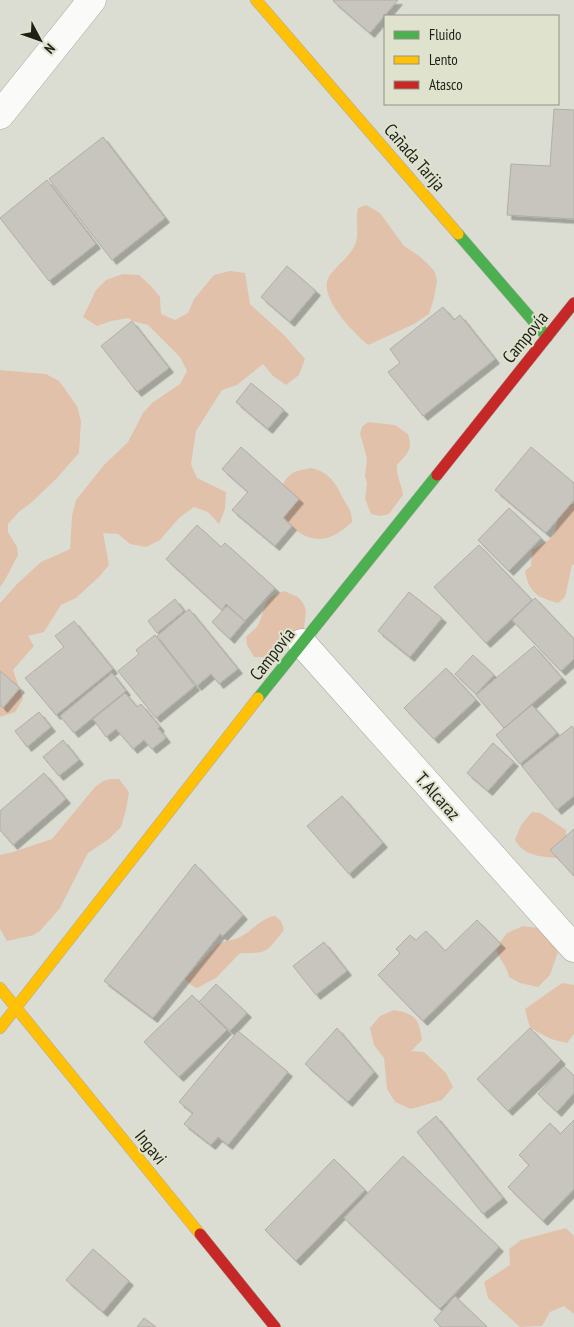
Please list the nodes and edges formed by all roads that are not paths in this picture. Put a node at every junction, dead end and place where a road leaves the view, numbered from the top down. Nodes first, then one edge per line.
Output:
1 (92, 0) edge
2 (256, 0) edge
3 (0, 115) edge
4 (574, 303) edge
5 (547, 337) junction
6 (302, 643) junction
7 (574, 948) edge
8 (0, 988) edge
9 (16, 1008) junction
10 (0, 1028) edge
11 (274, 1327) edge

1 - 3 street
2 - 5 street, Cañada Tarija
4 - 5 street, Campovía
5 - 6 street, Campovía
6 - 7 street, T. Alcaraz
6 - 9 street, Campovía
8 - 9 street, Ingavi
9 - 10 street, Campovía
9 - 11 street, Ingavi

